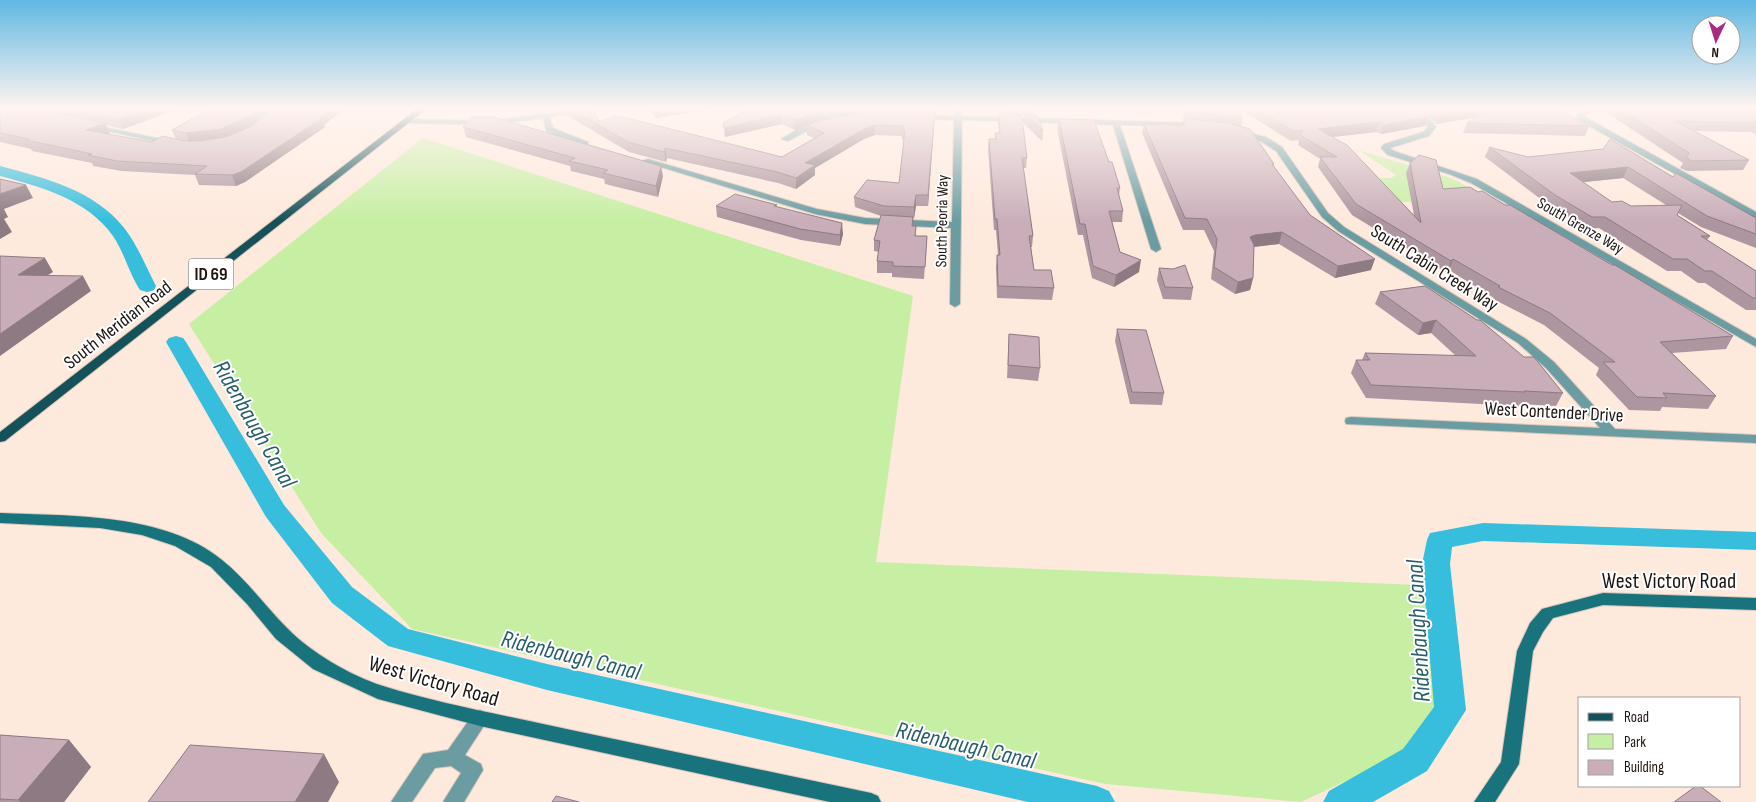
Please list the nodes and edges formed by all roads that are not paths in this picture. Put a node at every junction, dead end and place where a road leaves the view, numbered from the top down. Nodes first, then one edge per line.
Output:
1 (373, 146) edge
2 (592, 146) edge
3 (957, 146) edge
4 (1124, 146) edge
5 (1275, 146) edge
6 (1388, 146) edge
7 (1630, 146) edge
8 (598, 148) edge
9 (636, 159) edge
10 (1756, 216) edge
11 (956, 225) junction
12 (1156, 249) dead end
13 (955, 304) dead end
14 (1756, 344) edge
15 (1351, 421) dead end
16 (1611, 432) junction
17 (0, 438) edge
18 (1756, 439) edge
19 (0, 518) edge
20 (1756, 604) edge
21 (480, 718) junction
22 (453, 758) junction
23 (401, 802) edge
24 (453, 802) edge
25 (871, 802) edge
26 (1484, 802) edge

1 - 17 main road, South Meridian Road / ID 69
2 - 8 street
3 - 11 street, South Peoria Way
4 - 12 street
5 - 16 street, South Cabin Creek Way
6 - 14 street, South Grenze Way
7 - 10 street
9 - 11 street
11 - 13 street, South Peoria Way
15 - 16 street, West Contender Drive
16 - 18 street, West Contender Drive
19 - 21 main road, West Victory Road
20 - 26 main road, West Victory Road
21 - 22 street
21 - 25 main road, West Victory Road
22 - 23 street
22 - 24 street

